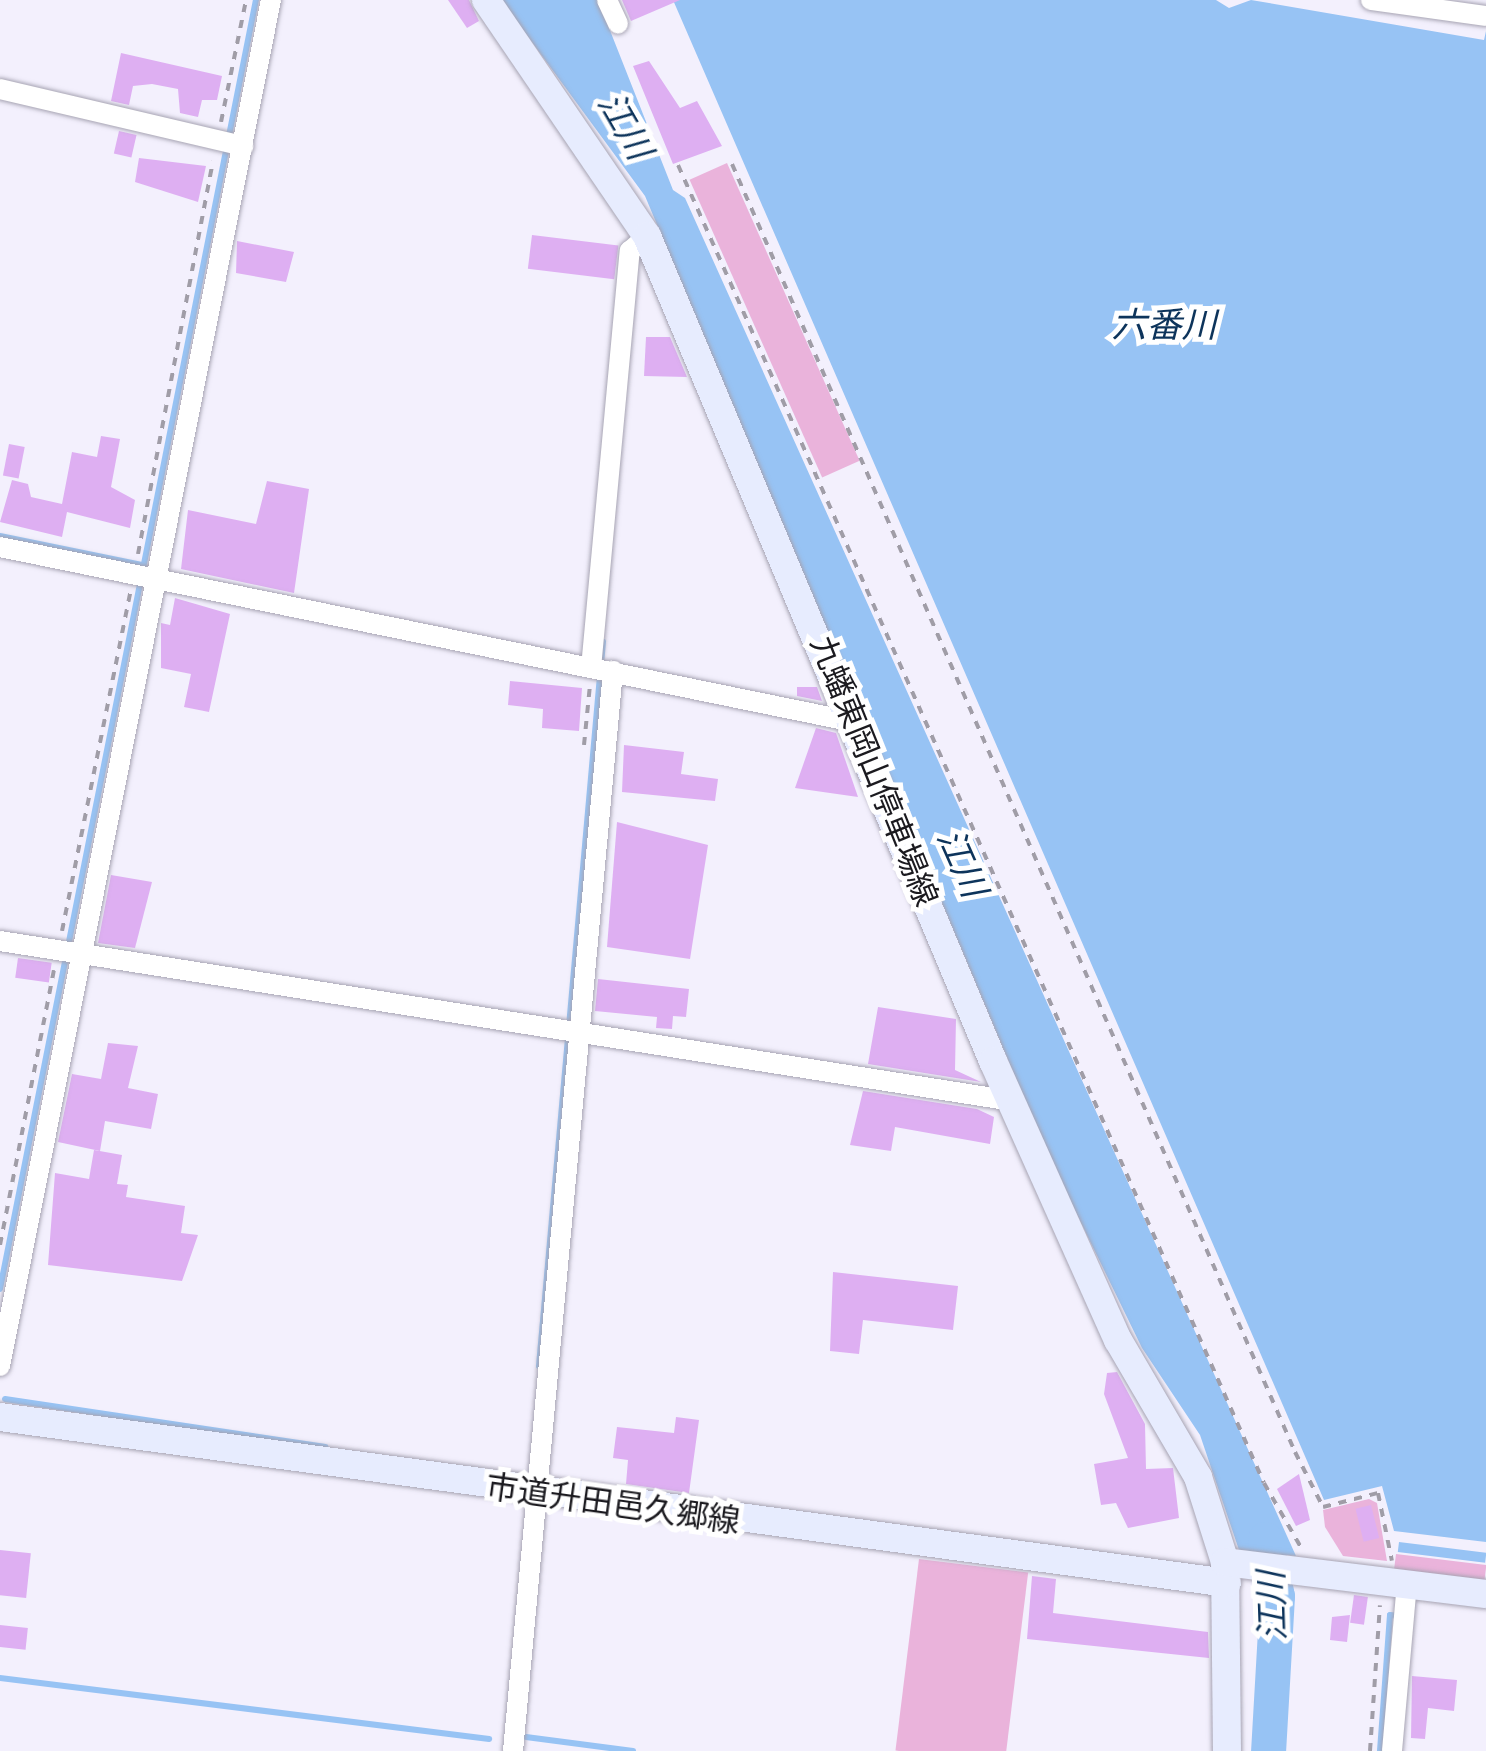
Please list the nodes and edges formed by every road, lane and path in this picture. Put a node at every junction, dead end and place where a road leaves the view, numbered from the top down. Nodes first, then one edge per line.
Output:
1 (246, 0) edge
2 (271, 0) edge
3 (486, 0) edge
4 (607, 0) edge
5 (1370, 0) edge
6 (1486, 16) edge
7 (618, 24) dead end
8 (0, 89) edge
9 (228, 143) junction
10 (732, 164) dead end
11 (678, 165) dead end
12 (647, 236) junction
13 (0, 547) edge
14 (142, 573) junction
15 (601, 670) junction
16 (854, 722) junction
17 (0, 941) edge
18 (68, 954) junction
19 (571, 1036) junction
20 (1012, 1101) junction
21 (0, 1245) edge
22 (0, 1366) edge
23 (0, 1417) edge
24 (530, 1493) junction
25 (1308, 1569) junction
26 (1232, 1570) junction
27 (1393, 1581) junction
28 (1486, 1594) edge
29 (514, 1751) edge
30 (1227, 1751) edge
31 (1370, 1751) edge
32 (1392, 1751) edge

1 - 9 path
2 - 9 street
3 - 12 main road, 九蟠東岡山停車場線
4 - 7 street
5 - 6 street
8 - 9 street
9 - 14 street
9 - 14 path
10 - 27 path
11 - 25 path
12 - 15 street
12 - 16 main road, 九蟠東岡山停車場線
13 - 14 street
14 - 15 street
14 - 18 street
14 - 18 path
15 - 16 street
15 - 19 street
16 - 20 main road, 九蟠東岡山停車場線
17 - 18 street
18 - 19 street
18 - 21 path
18 - 22 street
19 - 20 street
19 - 24 street
20 - 26 main road, 九蟠東岡山停車場線
23 - 24 main road, 市道升田邑久郷線
24 - 26 main road, 市道升田邑久郷線
24 - 29 street
25 - 26 main road
25 - 27 main road
26 - 30 main road, 九蟠東岡山停車場線
27 - 28 main road
27 - 31 path
27 - 32 street

